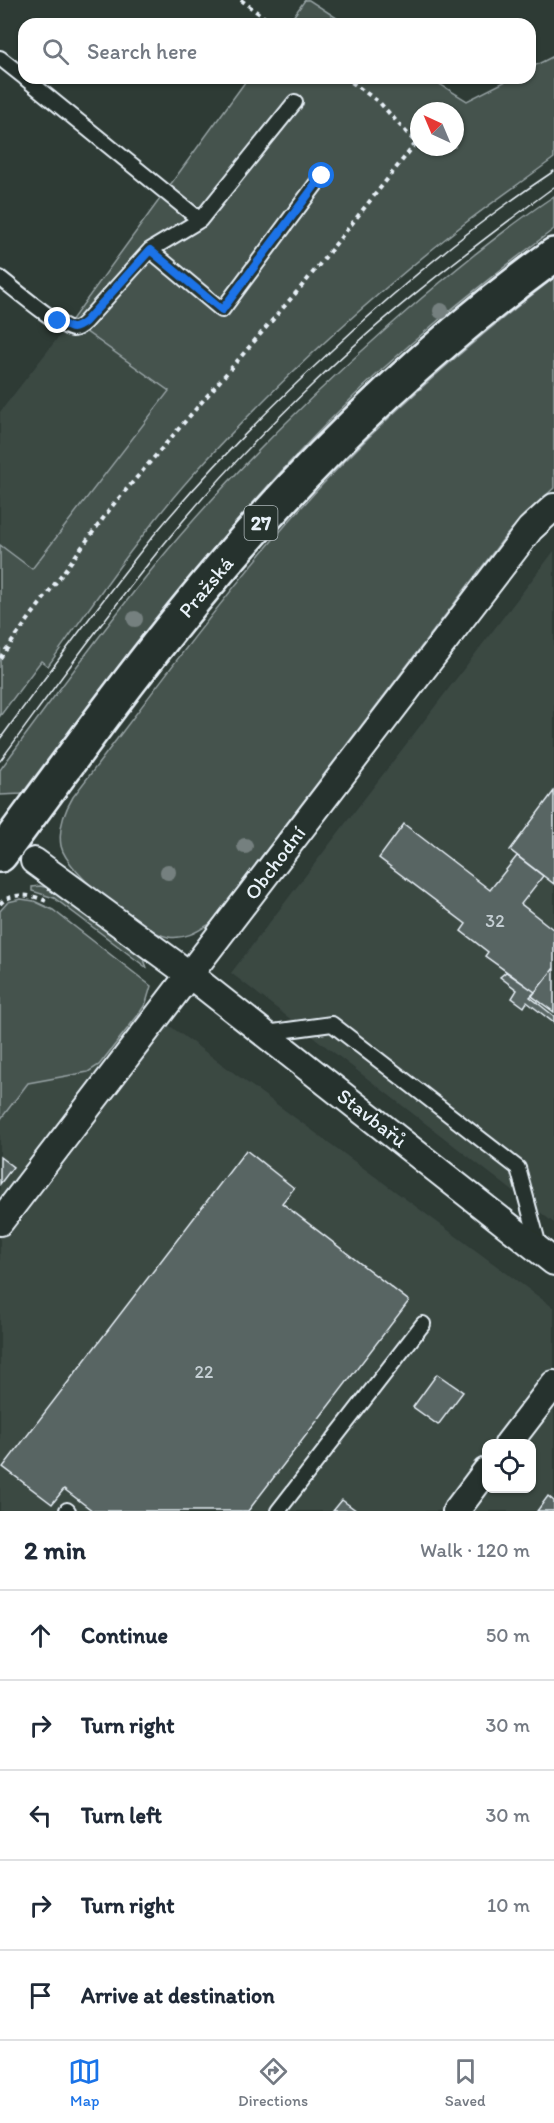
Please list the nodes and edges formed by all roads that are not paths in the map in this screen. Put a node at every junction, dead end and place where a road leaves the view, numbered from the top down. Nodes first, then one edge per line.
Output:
1 (0, 58) edge
2 (18, 72) edge
3 (32, 84) edge
4 (295, 102) dead end
5 (322, 176) dead end
6 (200, 220) junction
7 (150, 250) junction
8 (554, 255) edge
9 (0, 278) edge
10 (554, 507) edge
11 (5, 838) edge
12 (34, 861) dead end
13 (190, 975) junction
14 (264, 1034) junction
15 (0, 1222) edge
16 (547, 1257) edge
17 (423, 1324) dead end
18 (554, 1384) edge
19 (511, 1439) edge
20 (482, 1476) edge
21 (278, 1511) edge
22 (456, 1511) edge

1 - 2 lane
3 - 6 lane
4 - 6 lane
5 - 7 lane
6 - 7 lane
7 - 9 lane
8 - 11 main road, Pražská / 27
10 - 13 street, Obchodní
12 - 13 street, Stavbařů
13 - 14 street, Stavbařů
13 - 15 street, Obchodní
14 - 16 street, Stavbařů
14 - 16 lane
17 - 21 lane
18 - 19 street
20 - 22 street

